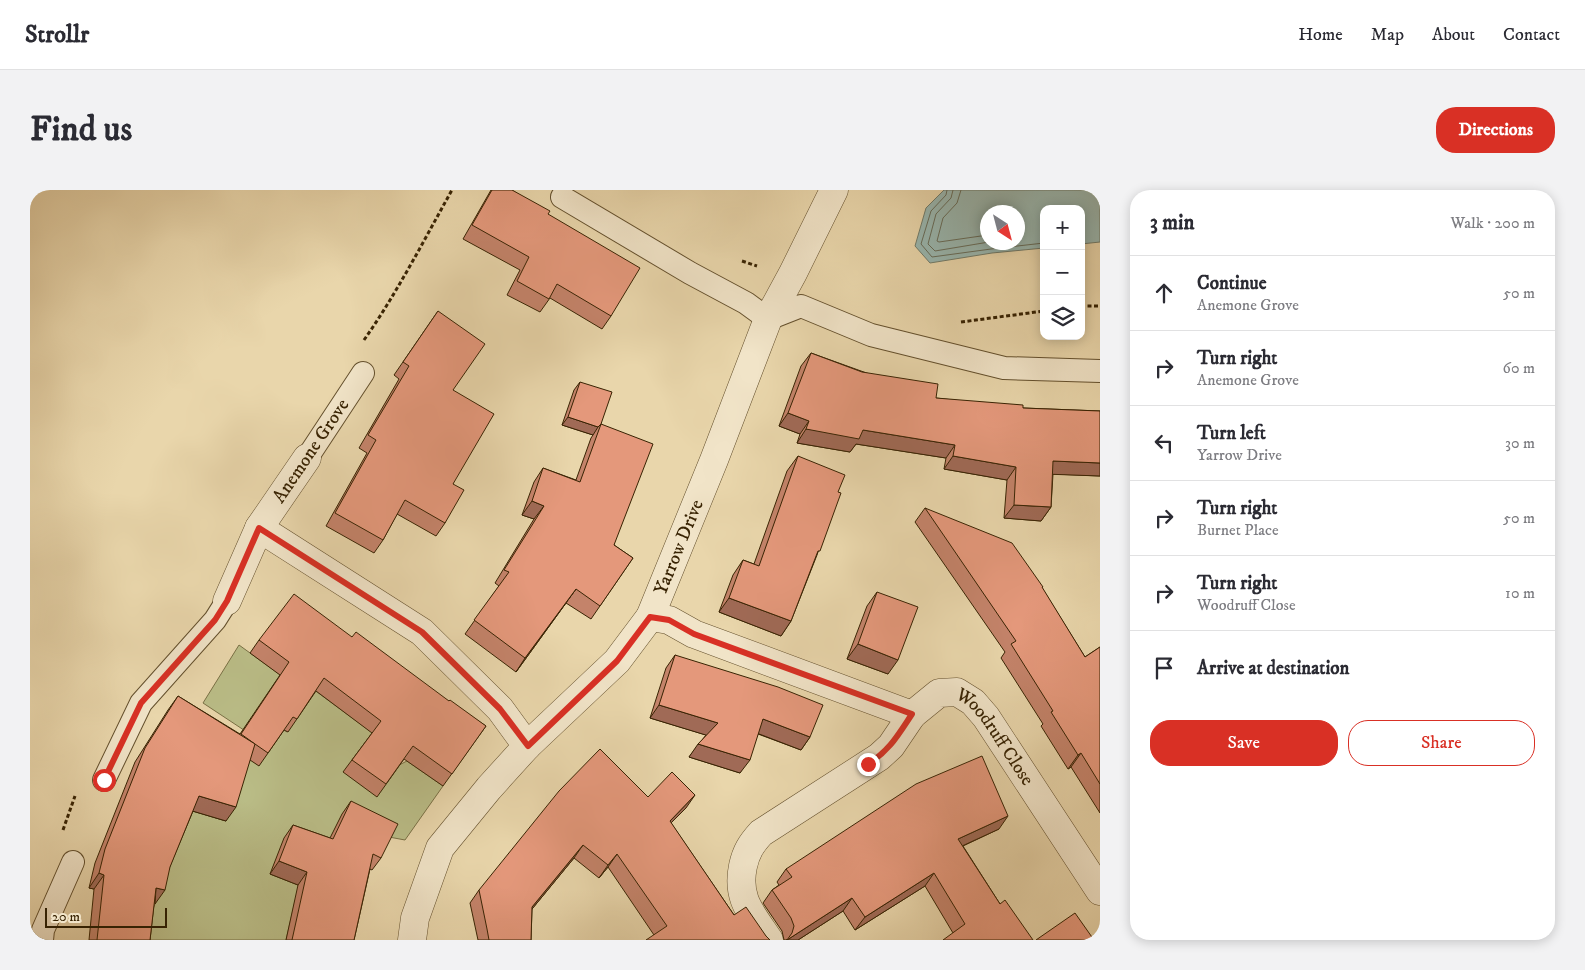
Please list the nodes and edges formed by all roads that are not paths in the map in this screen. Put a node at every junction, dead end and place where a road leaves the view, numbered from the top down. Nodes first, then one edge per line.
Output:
1 (834, 190) edge
2 (562, 197) dead end
3 (768, 319) junction
4 (1100, 371) edge
5 (363, 374) dead end
6 (307, 458) joint
7 (259, 528) junction
8 (227, 601) joint
9 (650, 617) junction
10 (912, 714) junction
11 (528, 746) junction
12 (104, 780) dead end
13 (73, 862) dead end
14 (1100, 891) edge
15 (42, 940) edge
16 (412, 940) edge
17 (769, 940) edge

1 - 3 street, Yarrow Drive
2 - 3 lane
3 - 4 lane
3 - 9 street, Yarrow Drive
5 - 6 lane, Anemone Grove
6 - 7 street, Anemone Grove
7 - 8 street, Anemone Grove
7 - 11 street
8 - 12 lane, Anemone Grove
9 - 10 street
9 - 11 street, Yarrow Drive
10 - 14 street, Woodruff Close
10 - 17 street, Woodruff Close
11 - 16 street, Yarrow Drive
13 - 15 lane

